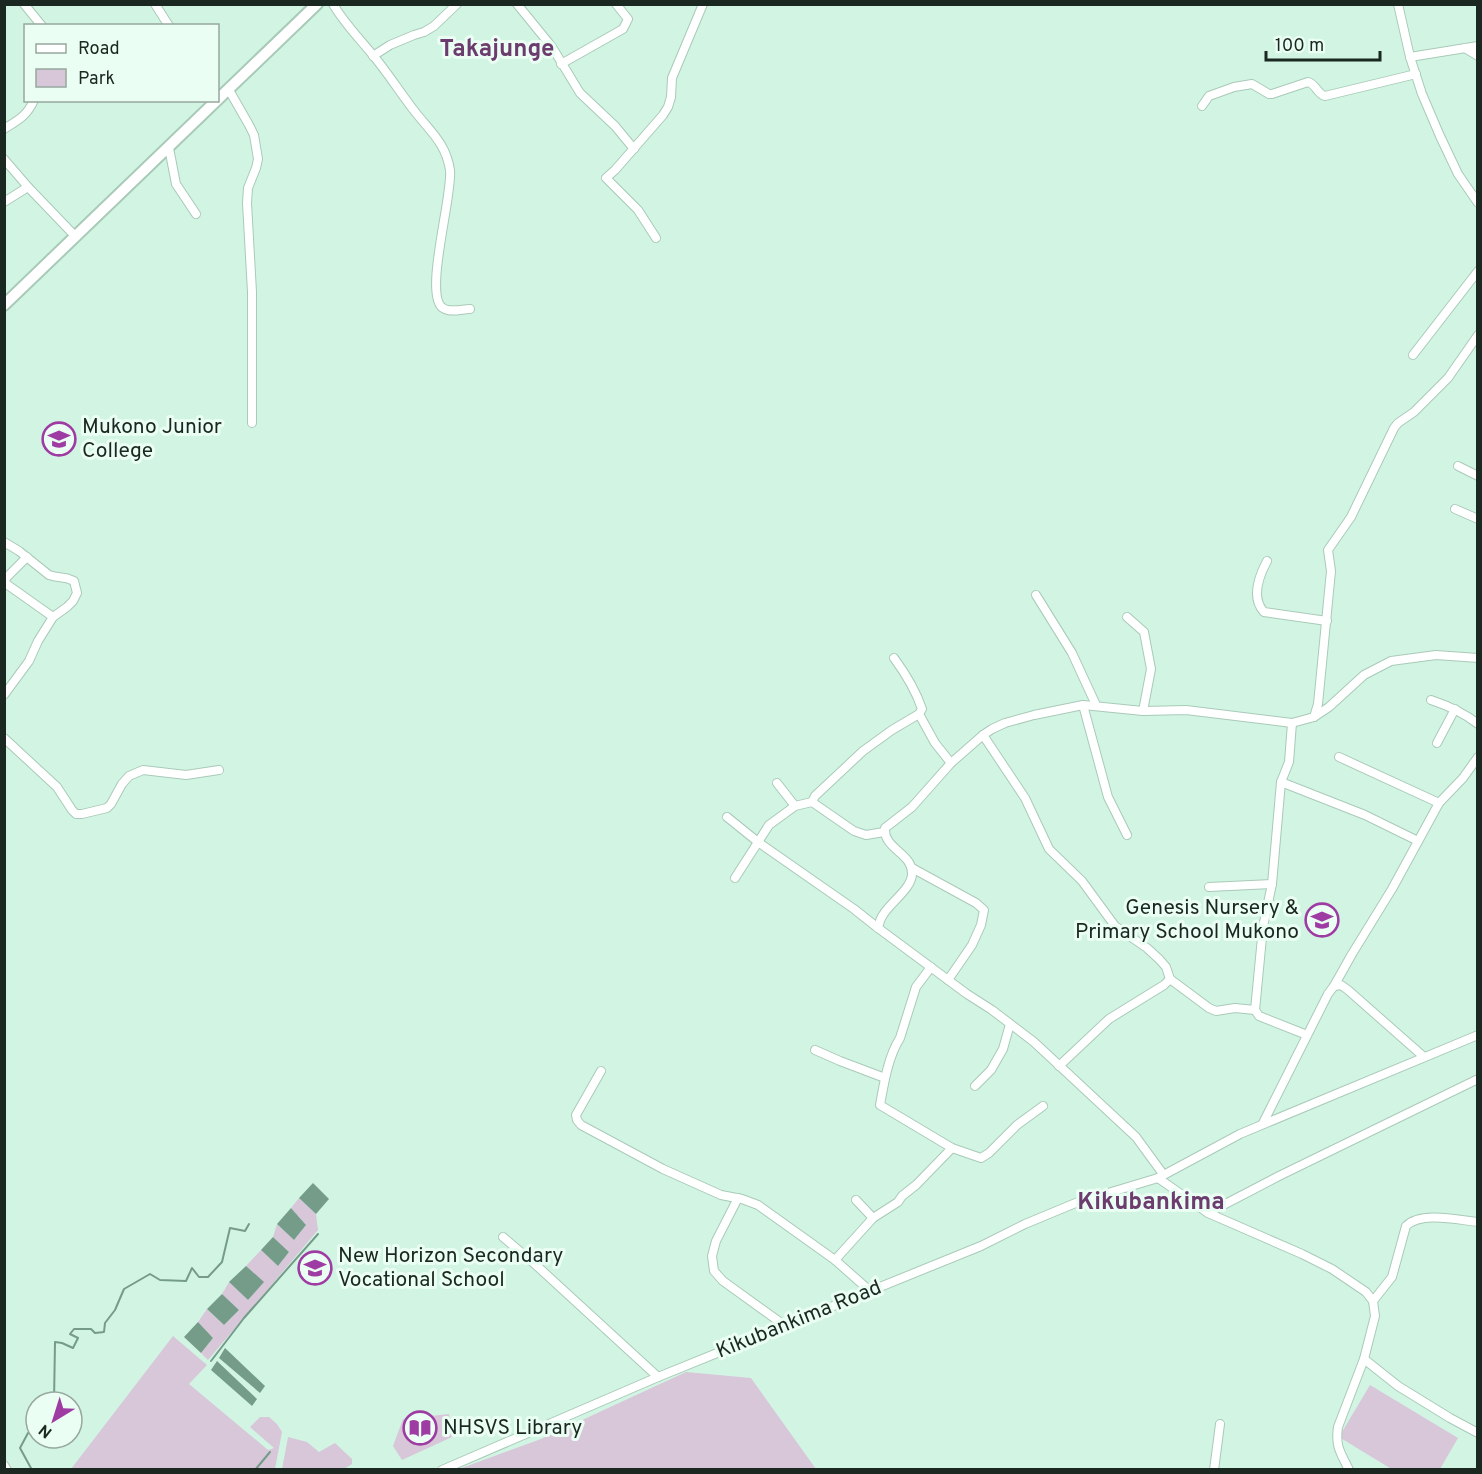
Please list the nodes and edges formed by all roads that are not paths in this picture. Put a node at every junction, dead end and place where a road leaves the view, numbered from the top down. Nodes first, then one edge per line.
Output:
1 (24, 4) edge
2 (155, 4) edge
3 (317, 4) edge
4 (333, 4) edge
5 (457, 4) edge
6 (517, 4) edge
7 (616, 4) edge
8 (703, 4) edge
9 (1398, 4) edge
10 (40, 24) edge
11 (168, 24) edge
12 (1478, 46) edge
13 (1466, 48) junction
14 (373, 56) junction
15 (1478, 56) edge
16 (1410, 57) junction
17 (561, 64) junction
18 (1416, 74) junction
19 (223, 95) edge
20 (33, 102) edge
21 (216, 102) edge
22 (1202, 106) dead end
23 (4, 129) edge
24 (169, 148) junction
25 (634, 149) junction
26 (4, 159) edge
27 (28, 187) junction
28 (4, 202) edge
29 (1478, 203) edge
30 (196, 214) dead end
31 (76, 237) junction
32 (656, 238) dead end
33 (1476, 276) edge
34 (4, 305) edge
35 (470, 309) dead end
36 (1478, 334) edge
37 (1413, 355) dead end
38 (252, 423) dead end
39 (1458, 466) dead end
40 (1478, 476) edge
41 (1455, 509) dead end
42 (1478, 519) edge
43 (4, 542) edge
44 (27, 556) junction
45 (1267, 561) dead end
46 (1036, 595) dead end
47 (53, 617) junction
48 (1127, 617) dead end
49 (1327, 621) junction
50 (894, 658) dead end
51 (1478, 658) edge
52 (4, 695) edge
53 (1431, 700) dead end
54 (1083, 705) junction
55 (1096, 705) junction
56 (1455, 709) junction
57 (1143, 711) junction
58 (919, 714) junction
59 (1314, 717) junction
60 (1292, 723) junction
61 (1478, 724) edge
62 (983, 735) junction
63 (4, 738) edge
64 (1437, 743) dead end
65 (1339, 757) dead end
66 (1478, 757) edge
67 (951, 763) junction
68 (219, 770) dead end
69 (1281, 782) junction
70 (777, 783) dead end
71 (812, 802) junction
72 (1439, 803) junction
73 (795, 806) junction
74 (728, 817) dead end
75 (884, 832) junction
76 (1127, 836) dead end
77 (1418, 841) junction
78 (758, 842) junction
79 (912, 868) junction
80 (735, 878) dead end
81 (1272, 884) junction
82 (1209, 887) dead end
83 (878, 928) junction
84 (931, 967) junction
85 (1170, 979) junction
86 (948, 980) junction
87 (1334, 986) junction
88 (1255, 1010) junction
89 (1010, 1024) junction
90 (1307, 1035) junction
91 (1478, 1035) edge
92 (814, 1050) dead end
93 (1424, 1057) junction
94 (1059, 1066) junction
95 (601, 1071) dead end
96 (885, 1078) junction
97 (1478, 1078) edge
98 (975, 1086) dead end
99 (1043, 1106) dead end
100 (1263, 1123) junction
101 (952, 1148) junction
102 (1160, 1176) junction
103 (738, 1198) junction
104 (856, 1200) dead end
105 (1209, 1213) junction
106 (873, 1218) junction
107 (1478, 1222) edge
108 (503, 1237) dead end
109 (835, 1260) junction
110 (870, 1291) junction
111 (1373, 1301) junction
112 (784, 1326) junction
113 (1364, 1359) junction
114 (658, 1377) junction
115 (1220, 1424) dead end
116 (1478, 1433) edge
117 (4, 1465) edge
118 (7, 1470) edge
119 (442, 1470) edge
120 (1215, 1470) edge
121 (1349, 1470) edge

1 - 10 street
2 - 11 street
3 - 19 main road
4 - 14 street
5 - 14 street
6 - 17 street
7 - 17 street
8 - 25 street
9 - 16 street
12 - 13 street
13 - 15 street
13 - 16 street
14 - 35 street
16 - 18 street
17 - 25 street
18 - 22 street
18 - 29 street
19 - 38 street
20 - 23 street
21 - 24 main road
24 - 30 street
24 - 31 main road
25 - 32 street
26 - 27 street
27 - 28 street
27 - 31 street
31 - 34 main road
33 - 37 street
36 - 49 street
39 - 40 street
41 - 42 street
43 - 44 street
44 - 47 street
44 - 47 street
45 - 49 street
46 - 55 street
47 - 52 street
48 - 57 street
49 - 59 street
50 - 58 street
51 - 59 street
53 - 56 street
54 - 55 street
54 - 62 street
54 - 76 street
55 - 57 street
56 - 61 street
56 - 64 street
57 - 60 street
58 - 67 street
58 - 71 street
59 - 60 street
60 - 69 street
62 - 67 street
62 - 85 street
63 - 68 street
65 - 72 street
66 - 72 street
67 - 75 street
69 - 77 street
69 - 81 street
70 - 73 street
71 - 73 street
71 - 75 street
72 - 77 street
73 - 78 street
74 - 78 street
75 - 79 street
77 - 87 street
78 - 80 street
78 - 83 street
79 - 83 street
79 - 86 street
81 - 82 street
81 - 88 street
83 - 84 street
84 - 86 street
84 - 96 street
85 - 88 street
85 - 94 street
86 - 89 street
87 - 90 street
87 - 93 street
88 - 90 street
89 - 94 street
89 - 98 street
90 - 100 street
91 - 93 street, Kikubankima Road
92 - 96 street
93 - 100 street, Kikubankima Road
94 - 102 street
95 - 103 street
96 - 101 street
97 - 105 street
99 - 101 street
100 - 102 street, Kikubankima Road
101 - 106 street
102 - 105 street
102 - 110 street, Kikubankima Road
103 - 109 street
103 - 112 street
104 - 106 street
105 - 111 street
106 - 109 street
107 - 111 street
108 - 114 street
109 - 110 street
110 - 112 street, Kikubankima Road
111 - 113 street
112 - 114 street, Kikubankima Road
113 - 116 street
113 - 121 street
114 - 119 street, Kikubankima Road
115 - 120 street
117 - 118 street

